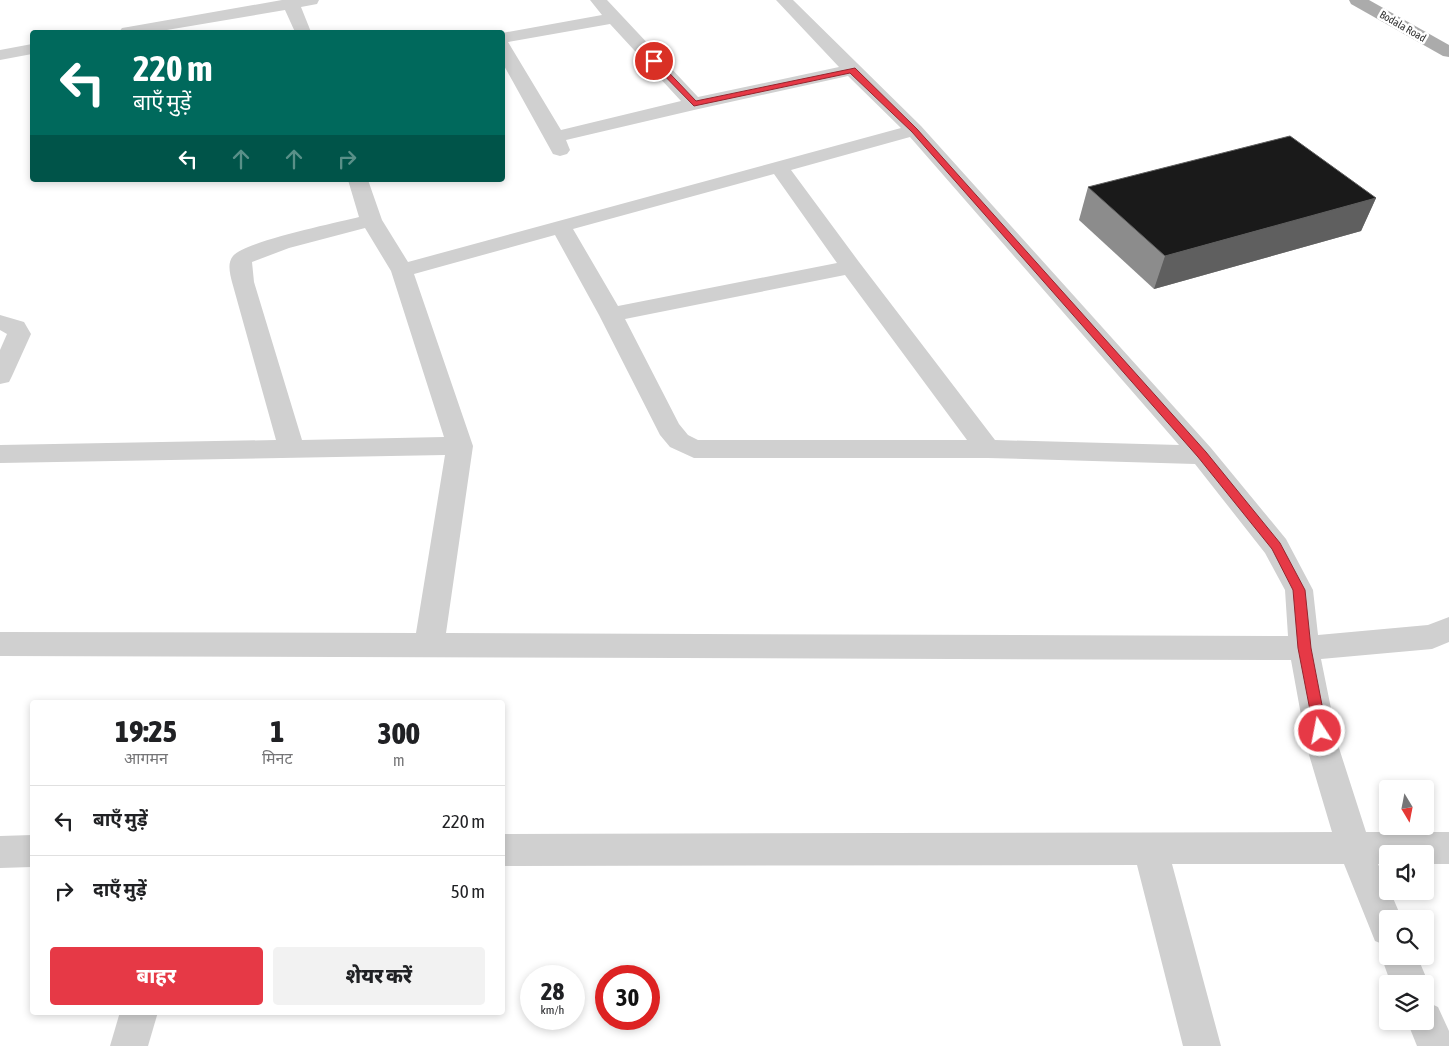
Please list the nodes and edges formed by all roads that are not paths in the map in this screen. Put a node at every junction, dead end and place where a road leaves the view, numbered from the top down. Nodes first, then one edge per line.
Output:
1 (311, 0) edge
2 (598, 0) edge
3 (784, 0) edge
4 (1356, 0) edge
5 (291, 4) junction
6 (613, 18) junction
7 (140, 30) edge
8 (302, 30) edge
9 (505, 37) edge
10 (30, 49) edge
11 (505, 51) edge
12 (1449, 52) edge
13 (0, 55) edge
14 (852, 70) junction
15 (694, 104) junction
16 (914, 130) junction
17 (780, 167) junction
18 (359, 182) edge
19 (372, 220) junction
20 (561, 227) junction
21 (851, 267) junction
22 (402, 271) junction
23 (611, 315) junction
24 (0, 322) edge
25 (0, 376) edge
26 (460, 446) junction
27 (292, 449) junction
28 (988, 449) junction
29 (0, 454) edge
30 (1202, 455) junction
31 (1449, 629) edge
32 (0, 644) edge
33 (429, 644) junction
34 (1304, 648) junction
35 (1354, 847) junction
36 (1150, 848) junction
37 (1449, 848) edge
38 (505, 850) edge
39 (0, 852) edge
40 (30, 852) edge
41 (1380, 910) edge
42 (137, 1015) edge
43 (1429, 1030) edge
44 (129, 1046) edge
45 (1202, 1046) edge
46 (1436, 1046) edge

1 - 5 street
2 - 6 street
3 - 14 street
4 - 12 main road, Bodala Road
5 - 7 street
5 - 8 street
6 - 9 street
6 - 15 street
10 - 13 street
11 - 15 street
14 - 15 street
14 - 16 street
16 - 17 street
16 - 30 street
17 - 20 street
17 - 21 street
18 - 19 street
19 - 22 street
19 - 27 street
20 - 22 street
20 - 23 street
21 - 23 street
21 - 28 street
22 - 26 street
23 - 28 street
24 - 25 street
26 - 27 street
26 - 33 street
27 - 29 street
28 - 30 street
30 - 34 street
31 - 34 street
32 - 33 street
33 - 34 street
34 - 35 street
35 - 36 street
35 - 37 street
35 - 41 street
36 - 38 street
36 - 45 street
39 - 40 street
42 - 44 street
43 - 46 street

